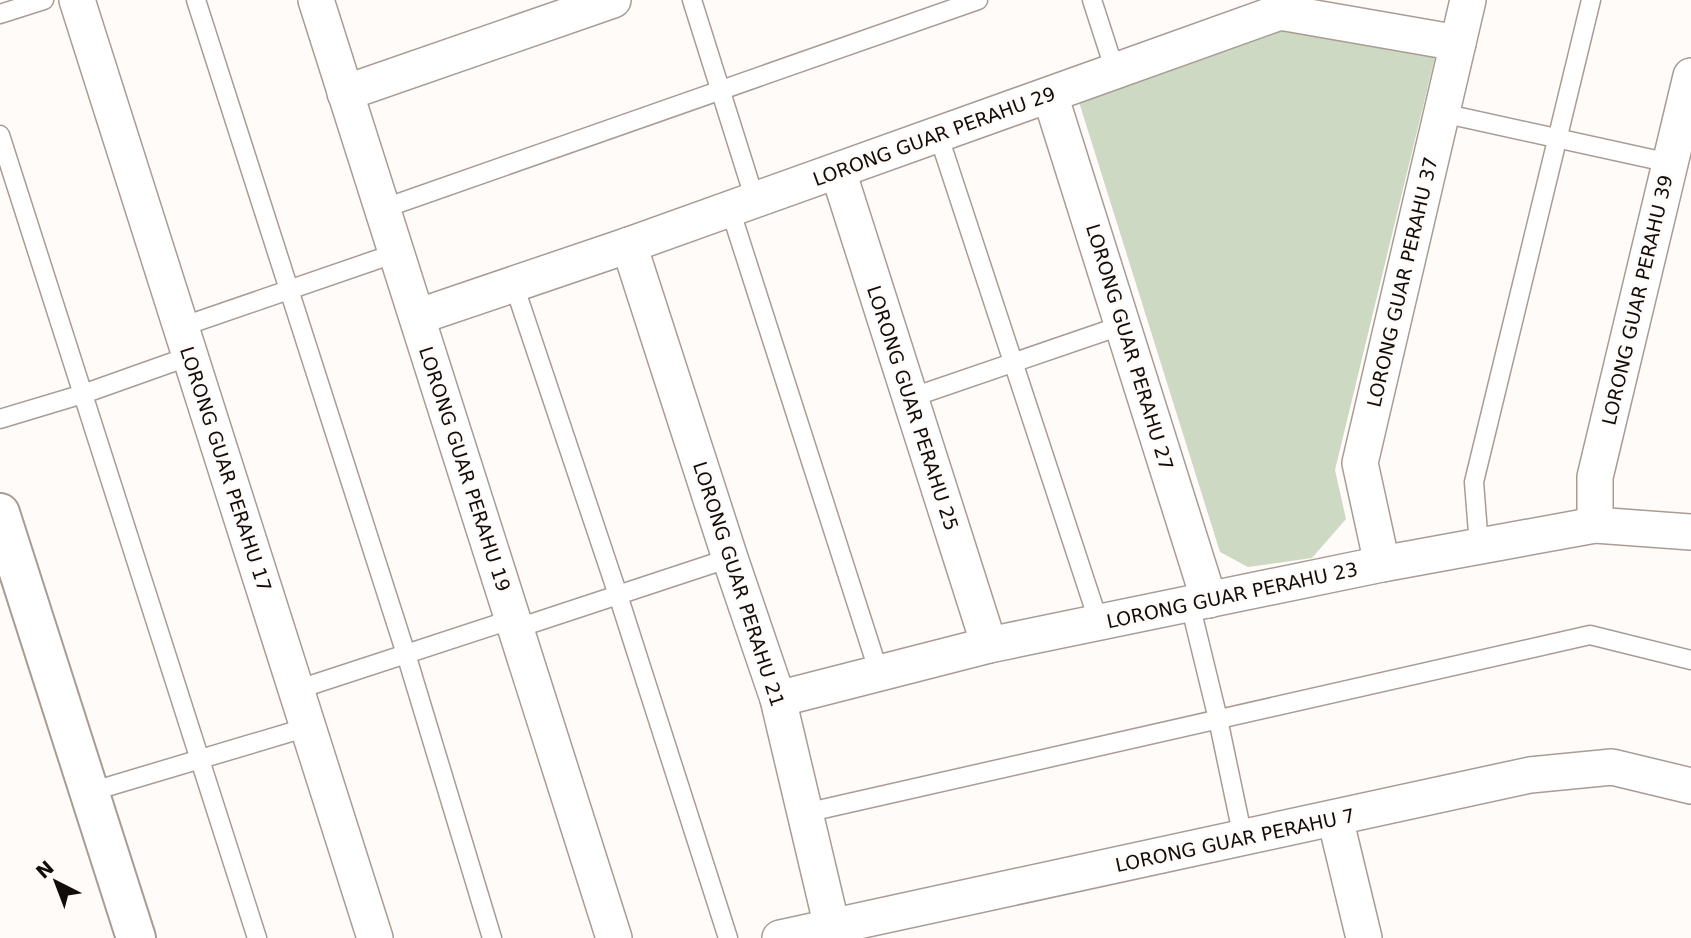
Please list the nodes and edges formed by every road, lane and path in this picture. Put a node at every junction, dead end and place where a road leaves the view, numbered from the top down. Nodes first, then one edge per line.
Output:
1 (44, 0) edge
2 (76, 0) edge
3 (196, 0) edge
4 (316, 0) edge
5 (613, 0) edge
6 (692, 0) edge
7 (978, 0) edge
8 (1092, 0) edge
9 (1468, 0) edge
10 (1591, 0) edge
11 (0, 15) edge
12 (1458, 43) junction
13 (1115, 71) junction
14 (1691, 76) edge
15 (721, 90) junction
16 (345, 93) junction
17 (1050, 95) junction
18 (1442, 113) junction
19 (938, 134) junction
20 (0, 135) edge
21 (1557, 138) junction
22 (1670, 163) junction
23 (838, 171) junction
24 (743, 205) junction
25 (382, 209) junction
26 (629, 245) junction
27 (396, 253) junction
28 (514, 285) junction
29 (289, 290) junction
30 (417, 317) junction
31 (1123, 325) junction
32 (185, 341) junction
33 (1013, 363) junction
34 (83, 394) junction
35 (910, 398) junction
36 (0, 419) edge
37 (0, 513) edge
38 (1595, 525) junction
39 (1691, 532) edge
40 (1479, 546) junction
41 (730, 558) junction
42 (1382, 564) junction
43 (618, 595) junction
44 (1199, 602) junction
45 (513, 620) junction
46 (1099, 623) junction
47 (989, 645) junction
48 (405, 654) junction
49 (1691, 660) edge
50 (879, 673) junction
51 (296, 690) junction
52 (778, 699) junction
53 (1217, 719) junction
54 (308, 727) junction
55 (200, 760) junction
56 (1691, 786) edge
57 (90, 792) junction
58 (805, 813) junction
59 (1335, 818) junction
60 (1244, 838) junction
61 (832, 926) junction
62 (136, 938) edge
63 (257, 938) edge
64 (375, 938) edge
65 (492, 938) edge
66 (614, 938) edge
67 (728, 938) edge
68 (780, 938) edge
69 (1364, 938) edge

1 - 11 lane
2 - 32 street, LORONG GUAR PERAHU 17
3 - 29 lane
4 - 16 street, LORONG GUAR PERAHU 19
5 - 16 street
6 - 15 lane
7 - 15 lane
8 - 13 lane
9 - 12 street, LORONG GUAR PERAHU 37
10 - 21 lane
12 - 13 street, LORONG GUAR PERAHU 29
12 - 18 street, LORONG GUAR PERAHU 37
13 - 17 street, LORONG GUAR PERAHU 29
14 - 22 street, LORONG GUAR PERAHU 39
15 - 24 lane
15 - 25 lane
16 - 25 street, LORONG GUAR PERAHU 19
17 - 19 street, LORONG GUAR PERAHU 29
17 - 31 street, LORONG GUAR PERAHU 27
18 - 21 lane
18 - 42 street, LORONG GUAR PERAHU 37
19 - 23 street, LORONG GUAR PERAHU 29
19 - 33 lane
20 - 34 lane
21 - 22 lane
21 - 40 lane
22 - 38 street, LORONG GUAR PERAHU 39
23 - 24 street, LORONG GUAR PERAHU 29
23 - 35 street, LORONG GUAR PERAHU 25
24 - 26 street, LORONG GUAR PERAHU 29
24 - 50 lane
25 - 27 street, LORONG GUAR PERAHU 19
26 - 28 street, LORONG GUAR PERAHU 29
26 - 41 street, LORONG GUAR PERAHU 21
27 - 29 lane
27 - 30 street, LORONG GUAR PERAHU 19
28 - 30 street, LORONG GUAR PERAHU 29
28 - 43 lane
29 - 32 lane
29 - 48 lane
30 - 45 street, LORONG GUAR PERAHU 19
31 - 33 lane
31 - 44 street, LORONG GUAR PERAHU 27
32 - 34 lane
32 - 51 street, LORONG GUAR PERAHU 17
33 - 35 lane
33 - 46 lane
34 - 36 lane
34 - 55 lane
35 - 47 street, LORONG GUAR PERAHU 25
37 - 57 street
38 - 39 street, LORONG GUAR PERAHU 23
38 - 40 street, LORONG GUAR PERAHU 23
40 - 42 street, LORONG GUAR PERAHU 23
41 - 43 lane
41 - 52 street, LORONG GUAR PERAHU 21
42 - 44 street, LORONG GUAR PERAHU 23
43 - 45 lane
43 - 67 lane
44 - 46 street, LORONG GUAR PERAHU 23
44 - 53 lane
45 - 48 lane
45 - 66 street, LORONG GUAR PERAHU 19
46 - 47 street, LORONG GUAR PERAHU 23
47 - 50 street, LORONG GUAR PERAHU 23
48 - 51 lane
48 - 65 lane
49 - 53 lane
50 - 52 street, LORONG GUAR PERAHU 23
51 - 54 street, LORONG GUAR PERAHU 17
52 - 58 street, LORONG GUAR PERAHU 21
53 - 58 lane
53 - 60 lane
54 - 55 lane
54 - 64 street, LORONG GUAR PERAHU 17
55 - 57 lane
55 - 63 lane
56 - 59 street, LORONG GUAR PERAHU 7
57 - 62 street
58 - 61 street, LORONG GUAR PERAHU 21
59 - 60 street, LORONG GUAR PERAHU 7
59 - 69 street
60 - 61 street, LORONG GUAR PERAHU 7
61 - 68 street, LORONG GUAR PERAHU 7

